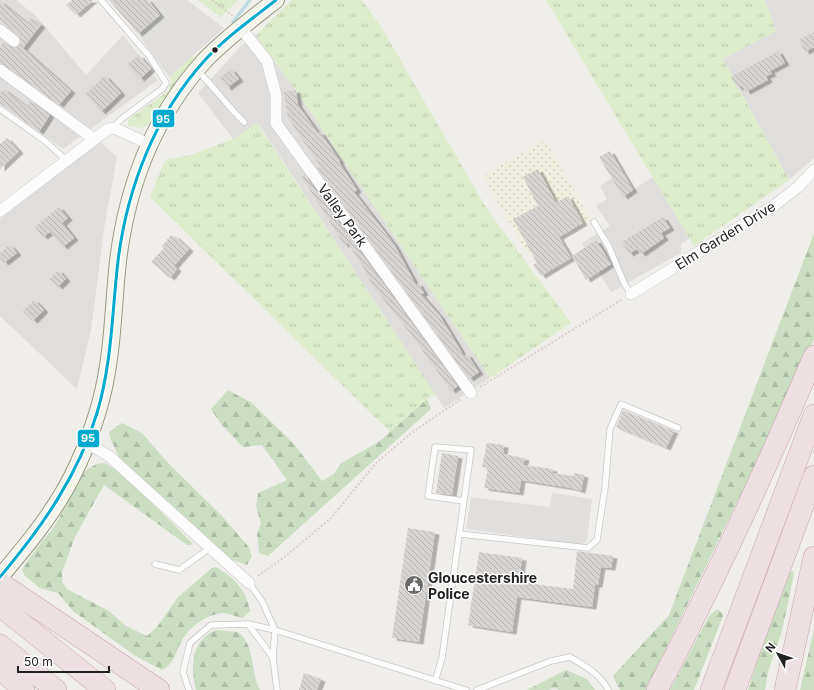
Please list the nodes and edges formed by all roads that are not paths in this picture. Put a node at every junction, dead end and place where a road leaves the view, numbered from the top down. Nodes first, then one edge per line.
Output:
1 (101, 0) edge
2 (276, 0) edge
3 (238, 22) junction
4 (0, 30) edge
5 (14, 41) dead end
6 (0, 70) edge
7 (197, 71) junction
8 (0, 109) edge
9 (244, 122) dead end
10 (114, 128) junction
11 (94, 139) junction
12 (149, 144) junction
13 (66, 160) junction
14 (814, 170) edge
15 (0, 211) edge
16 (594, 222) dead end
17 (631, 294) joint
18 (814, 356) edge
19 (471, 393) road end
20 (814, 415) edge
21 (678, 428) dead end
22 (87, 443) junction
23 (814, 476) edge
24 (464, 501) junction
25 (460, 534) junction
26 (210, 548) junction
27 (814, 557) edge
28 (155, 564) dead end
29 (0, 577) edge
30 (0, 583) edge
31 (249, 583) joint
32 (0, 606) edge
33 (248, 624) junction
34 (275, 630) junction
35 (0, 645) edge
36 (273, 658) junction
37 (0, 669) edge
38 (435, 681) junction
39 (24, 690) edge
40 (56, 690) edge
41 (105, 690) edge
42 (159, 690) edge
43 (189, 690) edge
44 (277, 690) edge
45 (466, 690) edge
46 (477, 690) edge
47 (608, 690) edge
48 (657, 690) edge
49 (712, 690) edge
50 (735, 690) edge
51 (785, 690) edge

1 - 10 lane
2 - 3 street
3 - 7 street
3 - 19 street, Valley Park
4 - 5 street
6 - 11 street
7 - 9 lane
7 - 12 street
8 - 13 lane
10 - 11 street
10 - 12 street
11 - 13 street
12 - 22 street
13 - 15 street
14 - 17 street, Elm Garden Drive
16 - 17 lane
18 - 48 highway
20 - 49 highway
21 - 25 lane
22 - 26 street
22 - 29 street
23 - 50 highway
24 - 24 lane
24 - 25 lane
25 - 38 lane
26 - 28 lane
26 - 31 street
27 - 51 highway
30 - 42 highway
31 - 34 lane
32 - 41 highway
33 - 34 lane
33 - 36 lane
33 - 43 lane
34 - 36 lane
34 - 38 lane
35 - 40 highway
36 - 44 lane
37 - 39 highway
38 - 45 lane
46 - 47 lane

